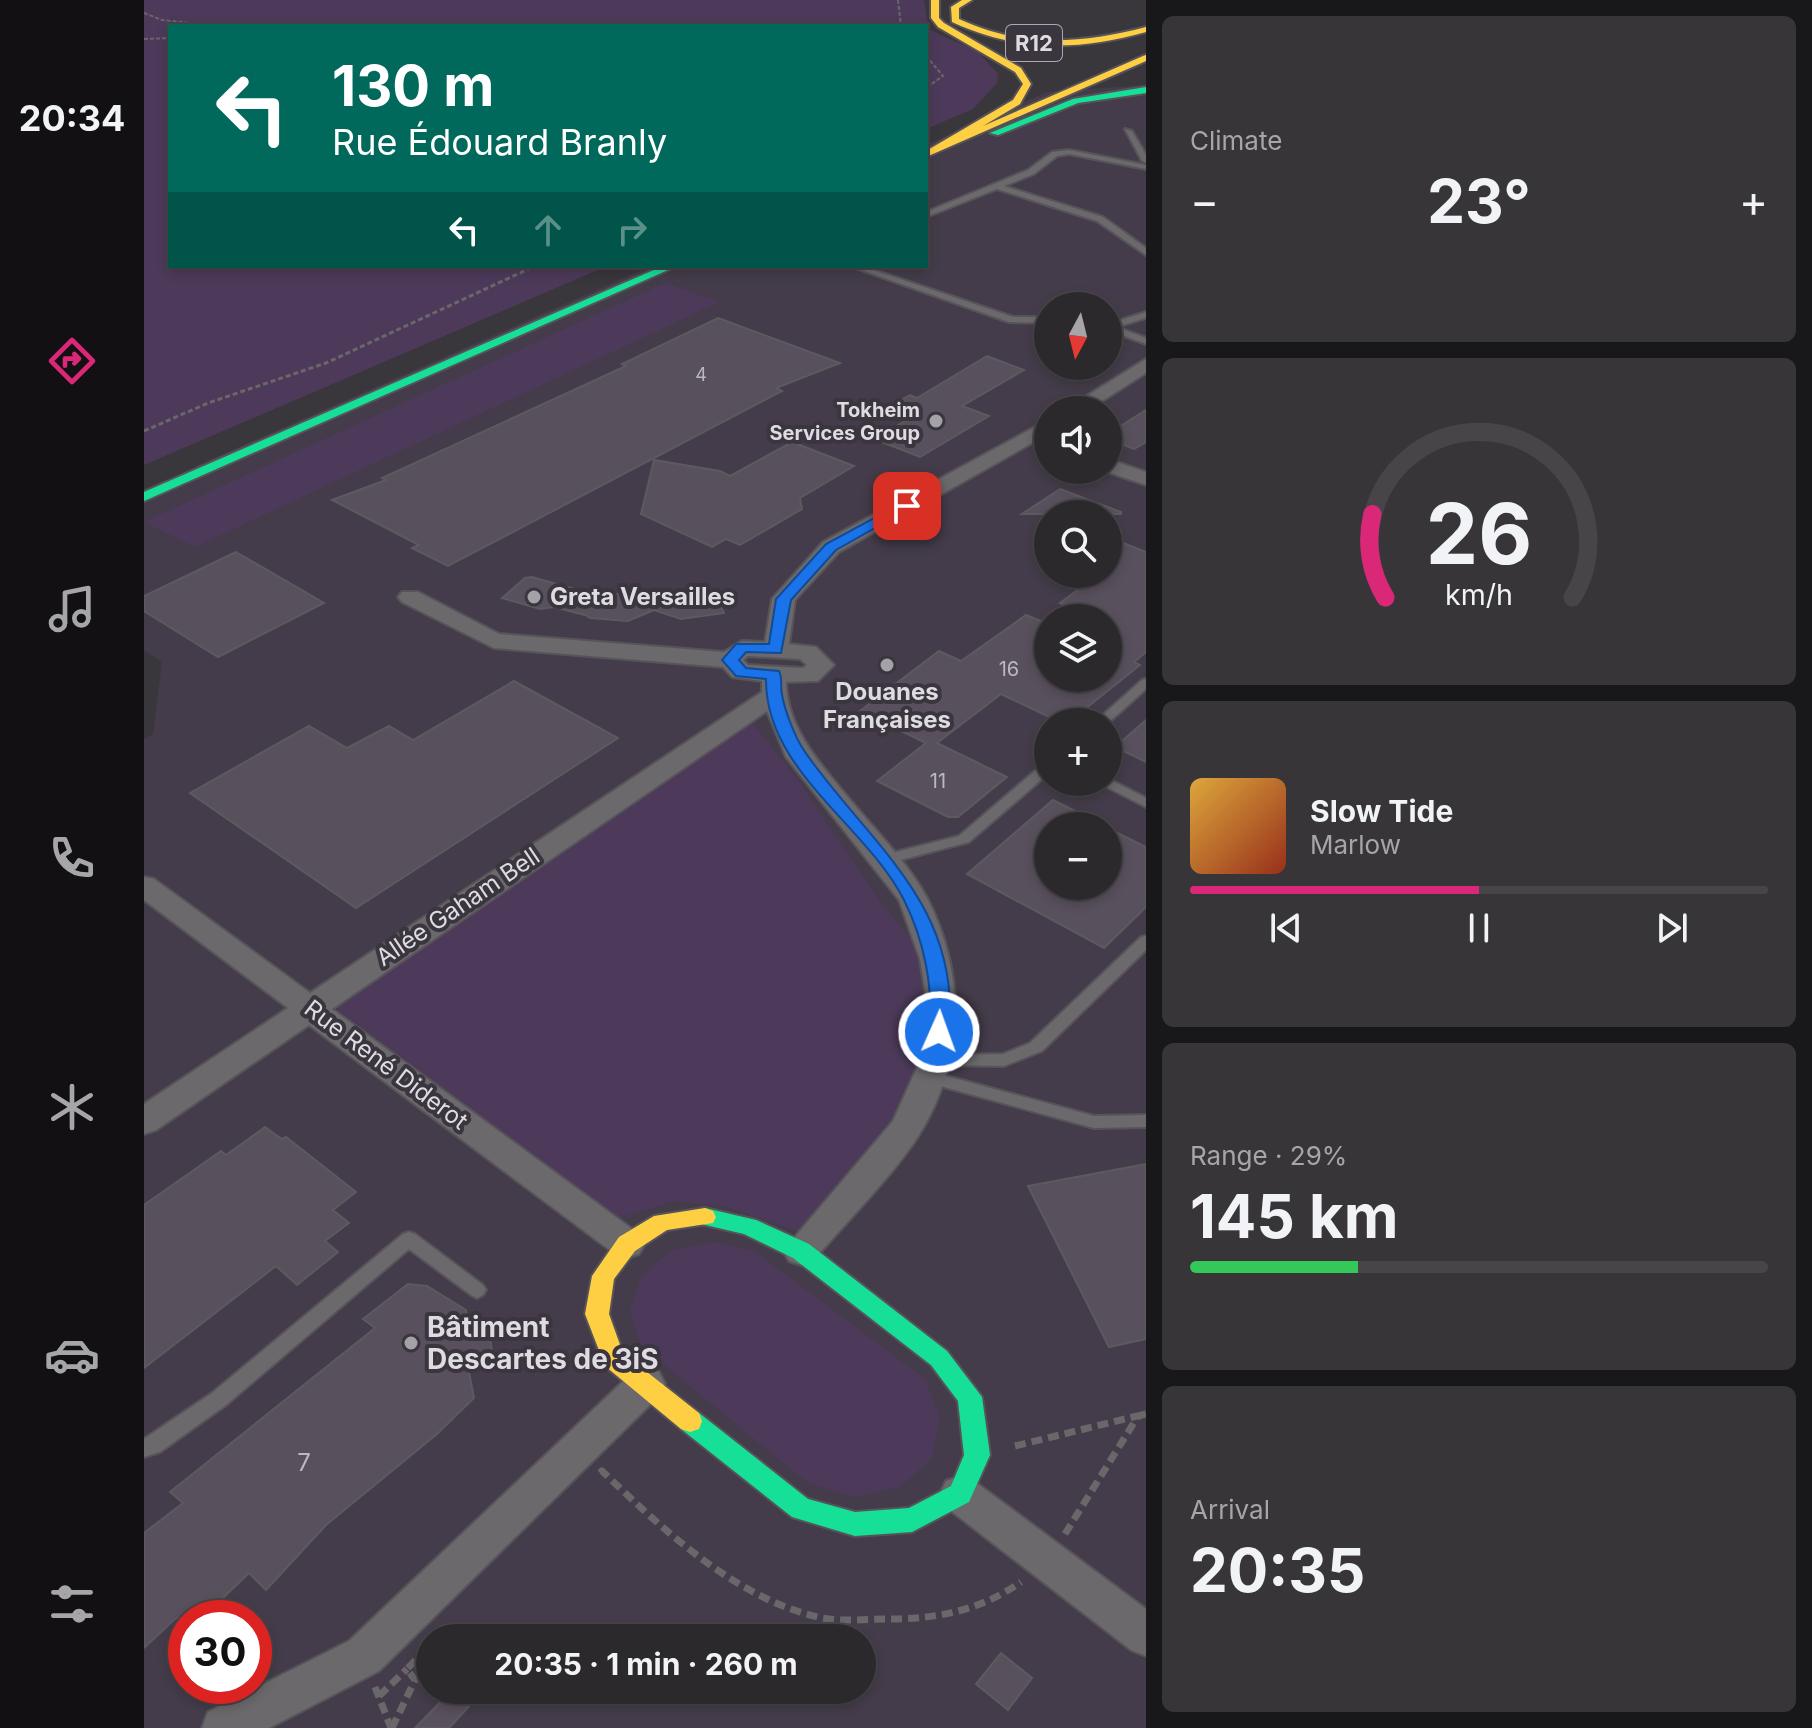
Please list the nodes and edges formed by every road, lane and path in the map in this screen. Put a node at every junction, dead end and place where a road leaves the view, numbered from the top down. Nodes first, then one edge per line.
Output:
1 (898, 0) edge
2 (968, 0) edge
3 (938, 2) edge
4 (144, 13) edge
5 (201, 24) edge
6 (901, 24) edge
7 (1146, 29) edge
8 (168, 38) edge
9 (144, 39) edge
10 (928, 58) edge
11 (1146, 58) edge
12 (928, 87) edge
13 (1146, 90) edge
14 (1128, 131) dead end
15 (933, 150) edge
16 (928, 160) edge
17 (1146, 164) edge
18 (996, 186) junction
19 (928, 214) edge
20 (1146, 252) edge
21 (531, 268) edge
22 (667, 268) edge
23 (860, 268) edge
24 (1146, 315) edge
25 (1034, 320) edge
26 (1122, 324) edge
27 (1122, 332) edge
28 (1146, 341) edge
29 (1146, 365) edge
30 (1096, 396) edge
31 (144, 431) edge
32 (1034, 440) edge
33 (1122, 470) edge
34 (1146, 479) edge
35 (144, 497) edge
36 (410, 597) dead end
37 (774, 673) junction
38 (1146, 683) edge
39 (1117, 708) edge
40 (1034, 779) edge
41 (1122, 791) edge
42 (1146, 803) edge
43 (885, 859) junction
44 (144, 886) edge
45 (1146, 941) edge
46 (309, 1007) junction
47 (932, 1069) junction
48 (144, 1121) edge
49 (1146, 1121) edge
50 (627, 1244) junction
51 (801, 1251) junction
52 (477, 1290) dead end
53 (646, 1384) junction
54 (1142, 1415) edge
55 (144, 1448) edge
56 (977, 1455) junction
57 (591, 1482) dead end
58 (960, 1494) junction
59 (1047, 1561) junction
60 (1146, 1635) edge
61 (364, 1656) junction
62 (416, 1660) edge
63 (407, 1669) junction
64 (379, 1696) junction
65 (224, 1728) edge
66 (391, 1728) edge

1 - 6 path
2 - 7 main road, R12
3 - 15 main road, R12
4 - 5 path
8 - 9 path
10 - 12 path
11 - 15 main road, R12
13 - 16 main road
14 - 17 lane
17 - 18 lane
18 - 19 lane
18 - 20 lane
21 - 31 path
22 - 35 main road
23 - 25 lane
24 - 26 lane
27 - 28 lane
29 - 30 street
32 - 37 street
33 - 34 street
36 - 37 street
37 - 43 street
37 - 46 street, Allée Gaham Bell
38 - 39 lane
40 - 43 lane
41 - 42 lane
43 - 47 street
44 - 46 street, Rue René Diderot
45 - 47 lane
46 - 48 street, Allée Gaham Bell
46 - 50 street, Rue René Diderot
47 - 49 lane
47 - 51 street
50 - 51 main road
50 - 53 main road
51 - 56 main road
52 - 55 lane
53 - 58 main road
53 - 61 street
54 - 56 path
54 - 59 path
56 - 58 main road
57 - 59 path
58 - 59 street
59 - 60 street
61 - 64 path
61 - 65 street
62 - 63 path
63 - 64 path
63 - 66 path
64 - 66 path

